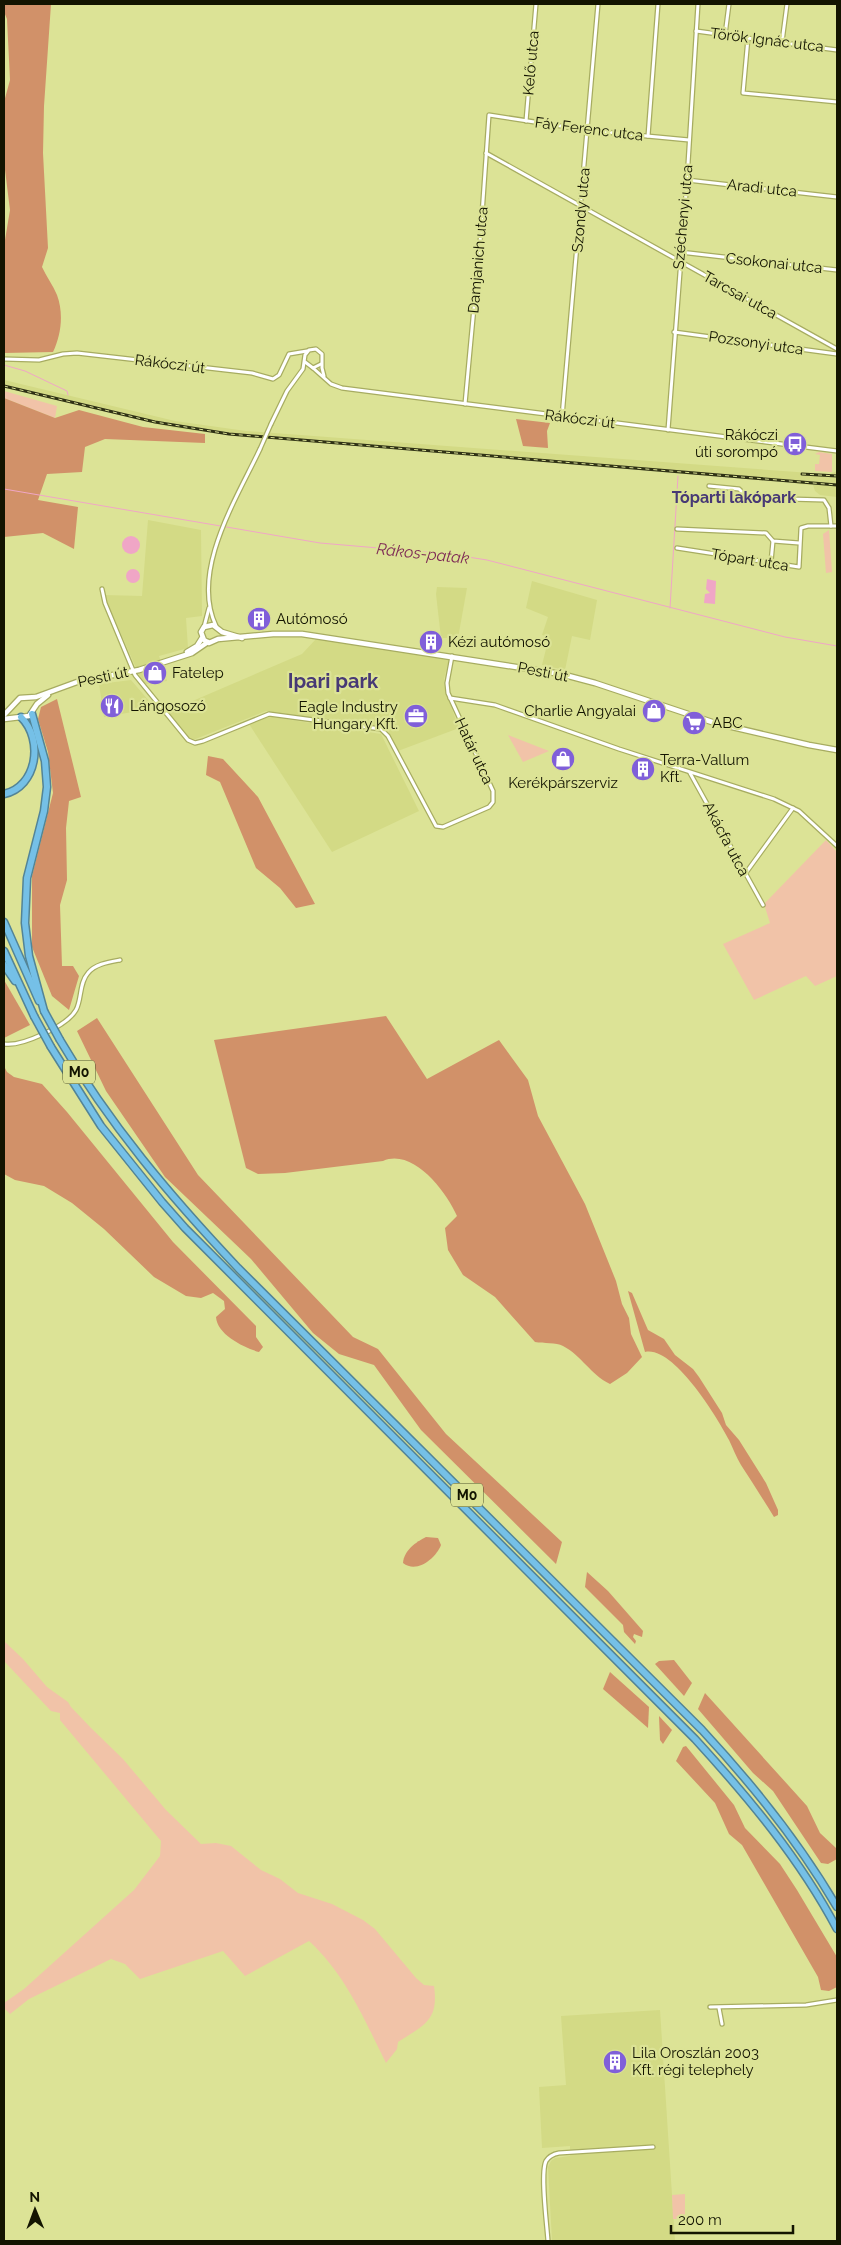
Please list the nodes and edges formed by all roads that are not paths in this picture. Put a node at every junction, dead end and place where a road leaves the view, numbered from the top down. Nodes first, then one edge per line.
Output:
1 (536, 4) edge
2 (598, 4) edge
3 (658, 4) edge
4 (698, 4) edge
5 (729, 4) edge
6 (787, 4) edge
7 (696, 31) junction
8 (725, 35) junction
9 (748, 38) junction
10 (782, 42) junction
11 (837, 48) edge
12 (837, 102) edge
13 (489, 115) joint
14 (526, 121) junction
15 (588, 129) junction
16 (648, 136) junction
17 (689, 140) junction
18 (486, 153) junction
19 (687, 180) junction
20 (837, 197) edge
21 (581, 208) junction
22 (680, 252) junction
23 (679, 262) junction
24 (837, 270) edge
25 (674, 332) junction
26 (837, 349) edge
27 (307, 351) junction
28 (297, 352) junction
29 (837, 354) edge
30 (4, 359) edge
31 (305, 359) junction
32 (321, 364) junction
33 (312, 368) junction
34 (299, 375) junction
35 (325, 379) junction
36 (465, 404) junction
37 (562, 417) junction
38 (668, 430) junction
39 (837, 451) edge
40 (709, 486) dead end
41 (830, 526) junction
42 (837, 526) edge
43 (677, 529) dead end
44 (773, 541) junction
45 (799, 543) junction
46 (677, 548) dead end
47 (771, 562) junction
48 (102, 588) dead end
49 (210, 602) junction
50 (216, 626) junction
51 (204, 627) junction
52 (219, 630) junction
53 (202, 638) junction
54 (242, 638) junction
55 (218, 639) junction
56 (208, 642) junction
57 (452, 656) junction
58 (179, 657) junction
59 (133, 671) junction
60 (56, 690) junction
61 (28, 698) junction
62 (450, 698) junction
63 (14, 705) junction
64 (33, 711) junction
65 (4, 717) edge
66 (20, 717) junction
67 (837, 750) edge
68 (690, 773) junction
69 (4, 794) edge
70 (793, 808) junction
71 (837, 846) edge
72 (745, 874) junction
73 (763, 905) dead end
74 (4, 922) edge
75 (4, 951) edge
76 (120, 960) dead end
77 (4, 965) edge
78 (19, 986) junction
79 (44, 1011) junction
80 (4, 1044) edge
81 (837, 1907) edge
82 (837, 1930) edge
83 (837, 2000) edge
84 (710, 2007) dead end
85 (720, 2008) junction
86 (722, 2024) dead end
87 (653, 2147) dead end
88 (548, 2241) edge

1 - 14 street, Kelő utca
2 - 15 street, Szondy utca
3 - 16 street
4 - 7 street, Széchenyi utca
5 - 8 street
6 - 10 street
7 - 8 street, Török Ignác utca
7 - 17 street, Széchenyi utca
8 - 9 street, Török Ignác utca
9 - 10 street, Török Ignác utca
9 - 12 street
10 - 11 street, Török Ignác utca
13 - 14 street, Fáy Ferenc utca
13 - 18 street, Damjanich utca
14 - 15 street, Fáy Ferenc utca
15 - 16 street, Fáy Ferenc utca
15 - 21 street, Szondy utca
16 - 17 street, Fáy Ferenc utca
17 - 19 street, Széchenyi utca
18 - 21 street, Tarcsai utca
18 - 36 street, Damjanich utca
19 - 20 street, Aradi utca
19 - 22 street, Széchenyi utca
21 - 23 street, Tarcsai utca
21 - 37 street, Szondy utca
22 - 23 street, Széchenyi utca
22 - 24 street, Csokonai utca
23 - 25 street, Széchenyi utca
23 - 26 street, Tarcsai utca
25 - 29 street, Pozsonyi utca
25 - 38 street, Széchenyi utca
27 - 28 street
27 - 31 street
27 - 32 street
28 - 30 street, Rákóczi út
28 - 31 street
31 - 33 street
31 - 34 street
32 - 33 street
32 - 35 street
33 - 34 street
33 - 35 street, Rákóczi út
34 - 49 street, bridge
35 - 36 street, Rákóczi út
36 - 37 street, Rákóczi út
37 - 38 street, Rákóczi út
38 - 39 street, Rákóczi út
40 - 41 street
41 - 42 street, Tópart utca
41 - 45 street, Tópart utca
43 - 44 street, Tópart utca
44 - 45 street, Tópart utca
44 - 47 street
45 - 47 street, Tópart utca
46 - 47 street, Tópart utca
48 - 59 street
49 - 50 street
49 - 51 street
50 - 51 main road
50 - 52 main road
51 - 53 main road
52 - 54 main road, Pesti út
52 - 55 main road
53 - 56 main road
53 - 58 main road, Pesti út
54 - 55 main road, Pesti út
54 - 57 main road, Pesti út
55 - 56 main road
56 - 58 main road, Pesti út
57 - 62 street, Határ utca
57 - 67 main road, Pesti út
58 - 59 main road, Pesti út
59 - 60 main road, Pesti út
59 - 62 street, Határ utca
60 - 61 main road
60 - 64 main road
61 - 63 main road
61 - 64 main road
62 - 68 street
63 - 65 main road
63 - 66 main road
64 - 66 main road
64 - 79 highway
65 - 66 main road
66 - 69 highway
68 - 70 street
68 - 72 street, Akácfa utca
70 - 71 street
70 - 72 street
72 - 73 street, Akácfa utca
74 - 79 highway, M0
75 - 78 highway, M0
76 - 80 street
77 - 78 highway
78 - 82 highway, M0, bridge
79 - 81 highway, M0, bridge
83 - 85 street
84 - 85 street
85 - 86 street
87 - 88 street

